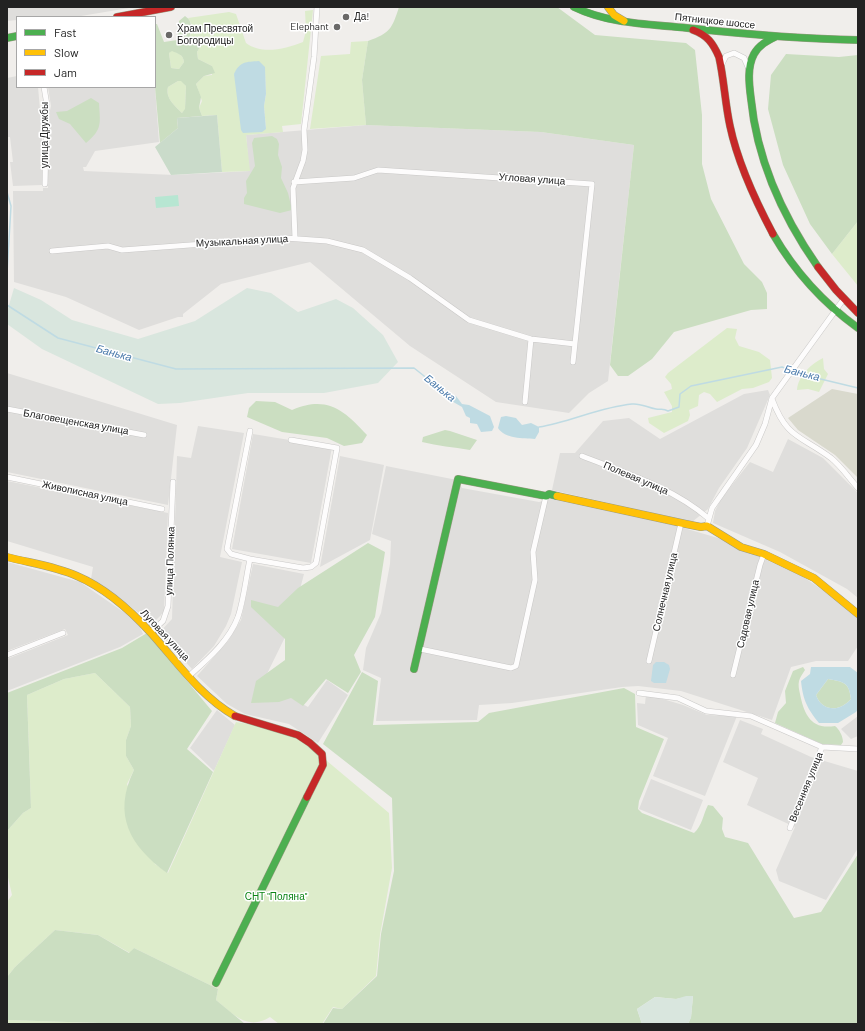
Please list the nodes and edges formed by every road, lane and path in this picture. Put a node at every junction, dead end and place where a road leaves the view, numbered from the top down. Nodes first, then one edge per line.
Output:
1 (171, 7) edge
2 (317, 7) edge
3 (574, 7) edge
4 (608, 7) edge
5 (122, 16) edge
6 (627, 22) junction
7 (689, 28) junction
8 (775, 37) junction
9 (858, 40) edge
10 (720, 66) junction
11 (748, 68) junction
12 (44, 88) edge
13 (294, 182) junction
14 (45, 184) dead end
15 (295, 238) junction
16 (52, 250) dead end
17 (846, 302) junction
18 (835, 311) junction
19 (858, 312) edge
20 (858, 328) edge
21 (531, 339) junction
22 (575, 344) junction
23 (573, 362) dead end
24 (772, 398) junction
25 (525, 402) dead end
26 (7, 409) edge
27 (250, 431) dead end
28 (144, 434) dead end
29 (292, 440) dead end
30 (582, 456) dead end
31 (7, 477) edge
32 (173, 482) dead end
33 (858, 488) edge
34 (546, 496) junction
35 (162, 510) dead end
36 (708, 518) junction
37 (681, 523) junction
38 (707, 526) junction
39 (764, 554) junction
40 (7, 557) edge
41 (250, 559) junction
42 (858, 614) edge
43 (151, 632) junction
44 (63, 633) dead end
45 (420, 649) junction
46 (7, 655) edge
47 (649, 661) dead end
48 (414, 669) dead end
49 (733, 675) dead end
50 (189, 676) junction
51 (639, 693) dead end
52 (822, 747) junction
53 (858, 749) edge
54 (790, 828) dead end
55 (216, 983) dead end

1 - 5 street
2 - 13 street
3 - 6 street, Пятницкое шоссе
4 - 6 street
6 - 7 street, Пятницкое шоссе
7 - 8 street, Пятницкое шоссе
7 - 10 street
8 - 9 street, Пятницкое шоссе
8 - 11 street
10 - 11 street
10 - 18 street
11 - 17 street
12 - 14 street, улица Дружбы
13 - 15 street
13 - 22 street, Угловая улица
15 - 16 street, Музыкальная улица
15 - 21 street, Музыкальная улица
17 - 18 street
17 - 19 street
18 - 20 street
18 - 24 street
21 - 22 street, Музыкальная улица
21 - 25 street
22 - 23 street, Угловая улица
24 - 33 street
24 - 36 street
26 - 28 street, Благовещенская улица
27 - 41 street
29 - 41 street
30 - 36 street, Полевая улица
31 - 35 street, Живописная улица
32 - 43 street, улица Полянка
34 - 37 street
34 - 45 street
34 - 45 street
36 - 38 street
37 - 38 street
37 - 47 street, Солнечная улица
38 - 39 street
39 - 42 street
39 - 49 street, Садовая улица
40 - 43 street, Луговая улица
41 - 50 street
43 - 50 street, Луговая улица
44 - 46 street
45 - 48 street
50 - 55 street, Луговая улица
51 - 52 street
52 - 53 street
52 - 54 street, Весенняя улица

